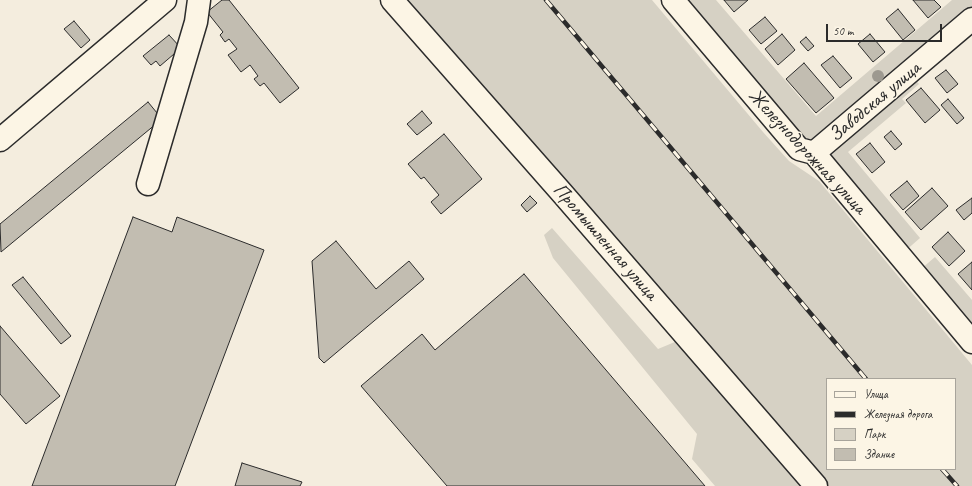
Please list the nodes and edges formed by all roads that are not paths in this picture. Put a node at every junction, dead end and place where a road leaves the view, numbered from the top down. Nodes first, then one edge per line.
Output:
1 (165, 0) edge
2 (200, 0) edge
3 (392, 0) edge
4 (673, 0) edge
5 (972, 19) edge
6 (0, 140) edge
7 (814, 153) junction
8 (148, 184) dead end
9 (972, 342) edge
10 (816, 486) edge

1 - 6 street
2 - 8 street
3 - 10 street, Промышленная улица
4 - 7 street, Железнодорожная улица
5 - 7 street, Заводская улица
7 - 9 street, Железнодорожная улица

